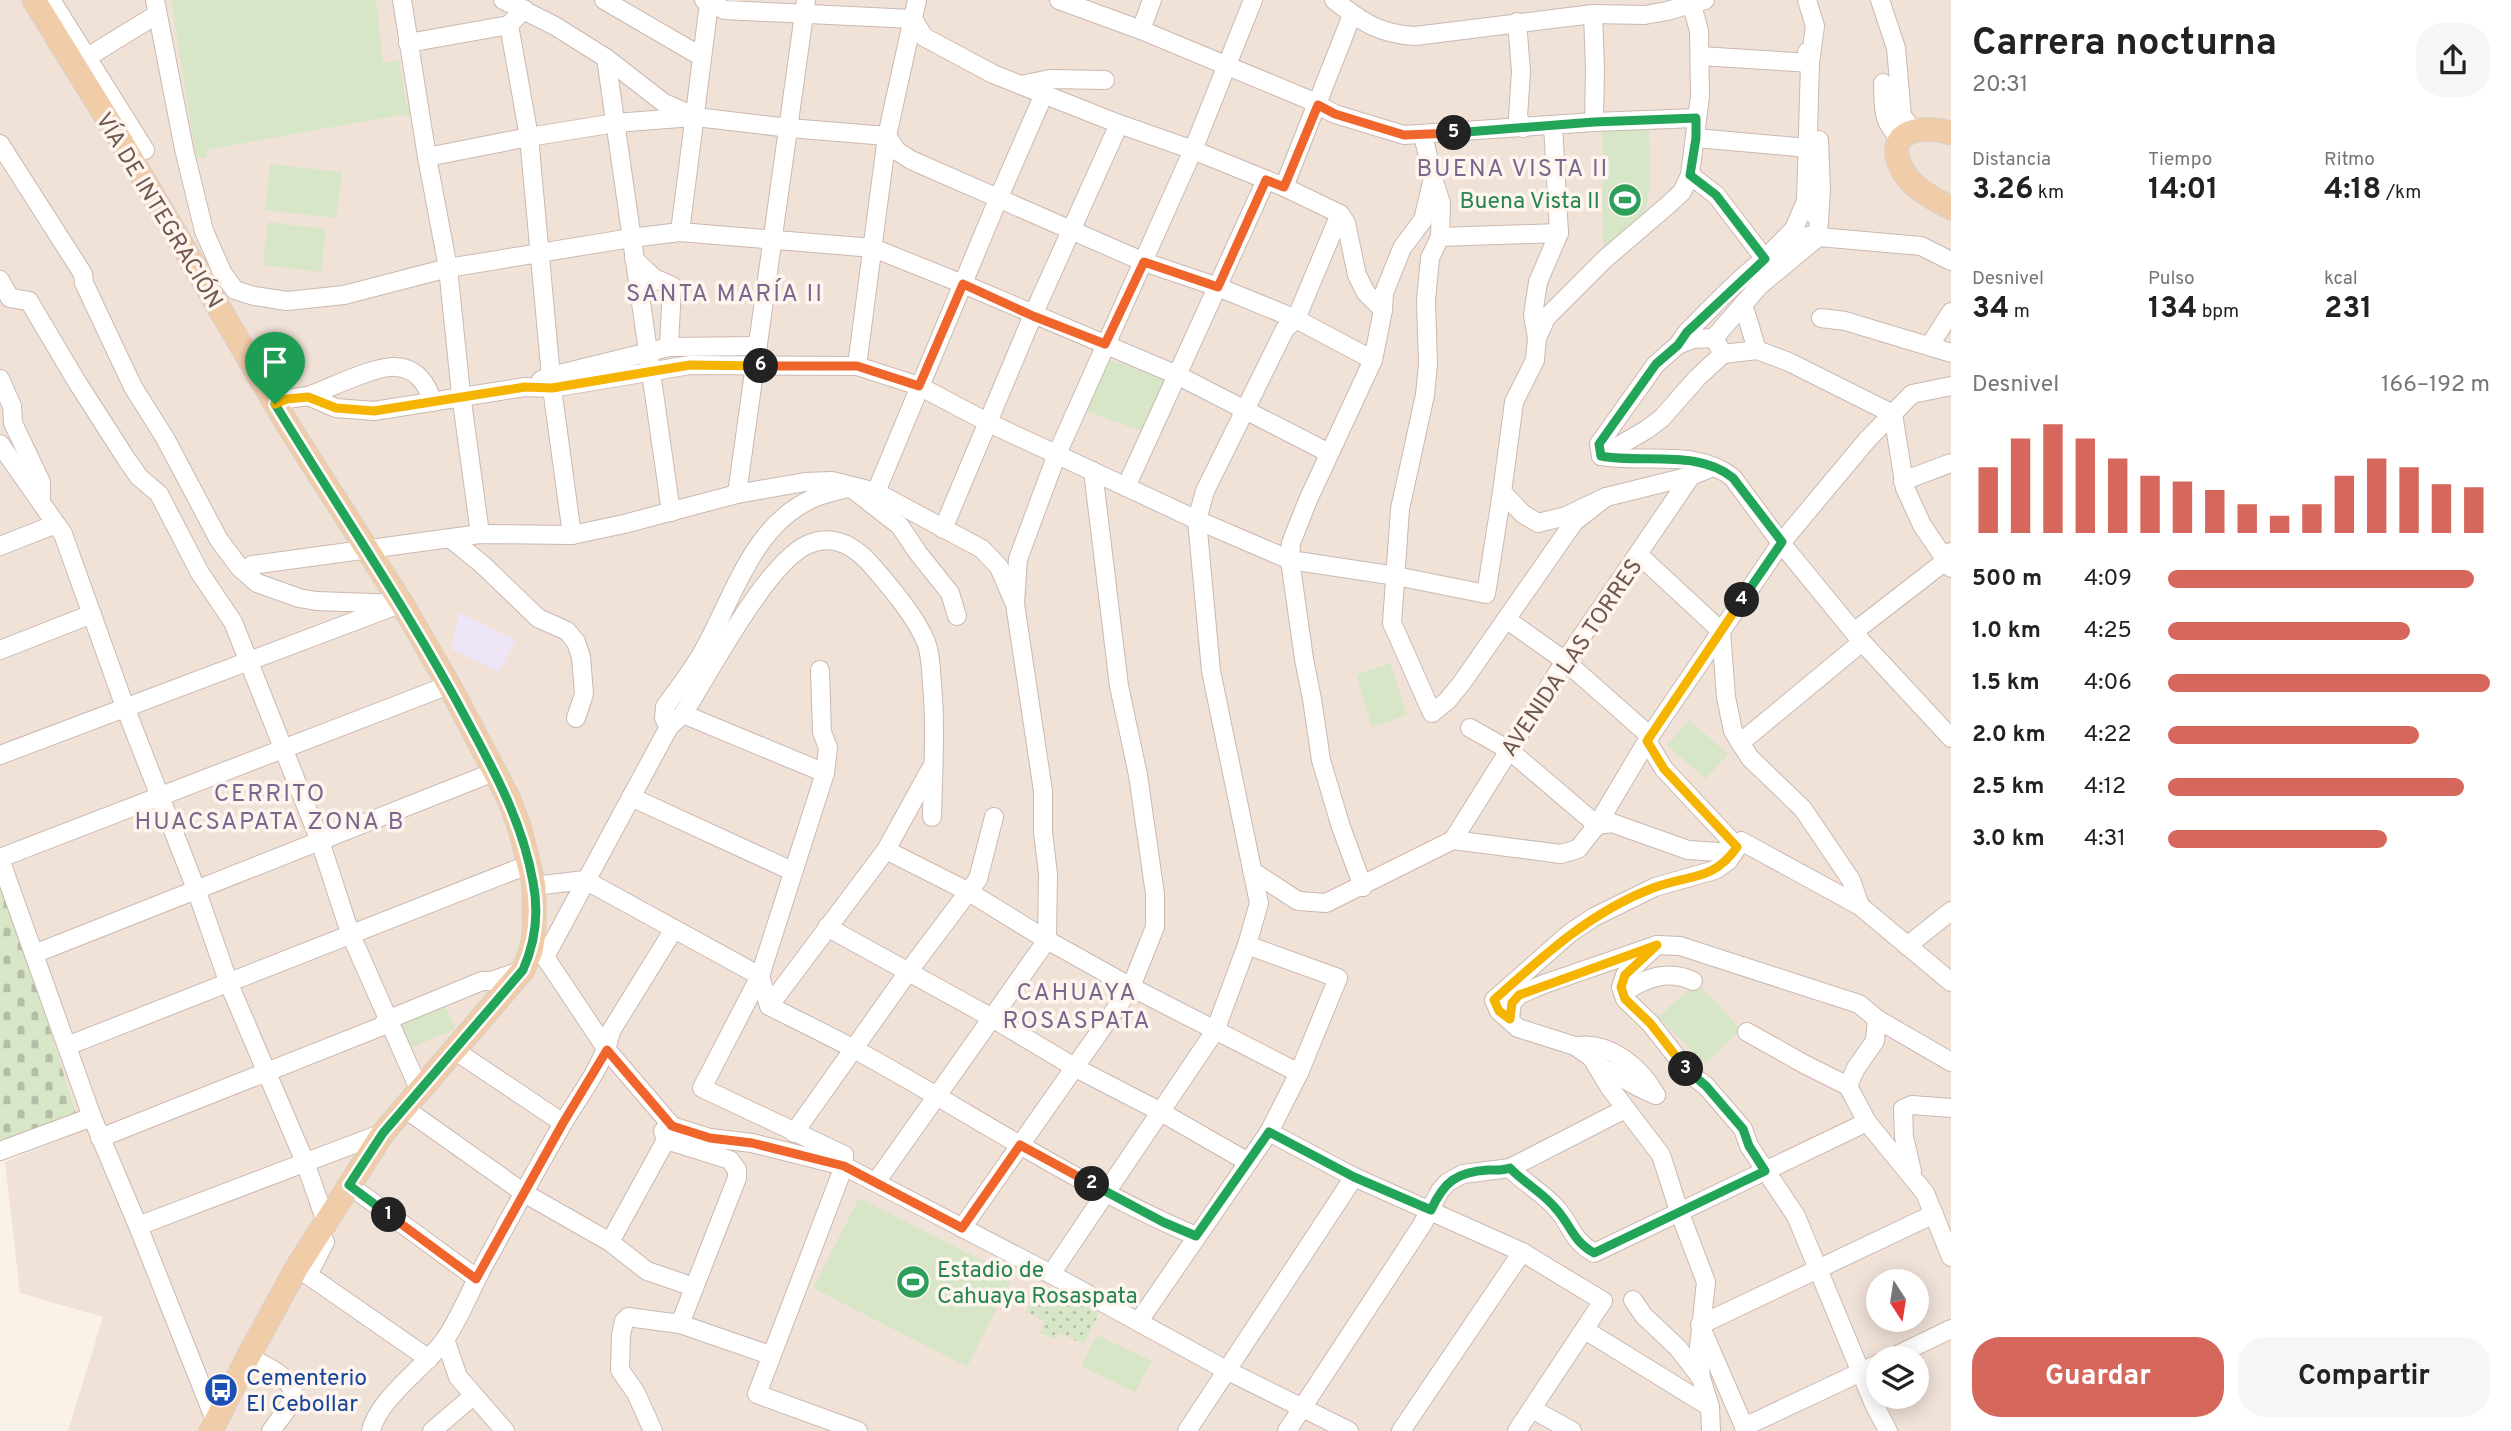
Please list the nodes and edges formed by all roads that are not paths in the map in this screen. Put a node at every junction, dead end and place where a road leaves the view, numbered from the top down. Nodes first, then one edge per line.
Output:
1 (34, 0) edge
2 (51, 0) edge
3 (402, 0) edge
4 (503, 0) edge
5 (604, 0) edge
6 (917, 0) edge
7 (1059, 0) edge
8 (1152, 0) edge
9 (1253, 0) edge
10 (1334, 0) edge
11 (1799, 0) edge
12 (1807, 0) edge
13 (1880, 0) edge
14 (707, 2) edge
15 (1698, 2) edge
16 (155, 8) edge
17 (805, 8) edge
18 (524, 9) junction
19 (1593, 14) junction
20 (1352, 15) junction
21 (913, 19) junction
22 (1517, 22) junction
23 (509, 24) junction
24 (1815, 26) junction
25 (1141, 30) junction
26 (408, 43) junction
27 (1700, 56) junction
28 (702, 57) junction
29 (86, 58) junction
30 (606, 58) junction
31 (1810, 64) junction
32 (1228, 66) junction
33 (1105, 80) dead end
34 (1883, 83) dead end
35 (1021, 85) junction
36 (1044, 94) junction
37 (1318, 105) junction
38 (696, 117) junction
39 (1696, 118) junction
40 (1594, 122) junction
41 (615, 123) junction
42 (1119, 124) junction
43 (1553, 125) junction
44 (789, 128) junction
45 (1522, 128) junction
46 (1951, 133) edge
47 (1423, 135) junction
48 (1908, 135) junction
49 (887, 136) junction
50 (529, 137) junction
51 (1696, 138) junction
52 (0, 144) edge
53 (1808, 148) junction
54 (145, 150) dead end
55 (1193, 150) junction
56 (426, 157) junction
57 (1690, 175) junction
58 (1433, 178) junction
59 (1266, 180) junction
60 (1284, 187) junction
61 (999, 197) junction
62 (1806, 201) junction
63 (1951, 208) edge
64 (1340, 214) junction
65 (1818, 229) junction
66 (1071, 230) junction
67 (680, 232) junction
68 (1559, 233) junction
69 (631, 237) junction
70 (1440, 237) junction
71 (773, 240) junction
72 (873, 248) junction
73 (541, 254) junction
74 (634, 259) junction
75 (1765, 259) junction
76 (1951, 261) edge
77 (1144, 262) junction
78 (448, 268) junction
79 (0, 280) edge
80 (963, 284) junction
81 (1218, 287) junction
82 (1743, 304) junction
83 (1383, 310) junction
84 (1951, 312) edge
85 (1033, 316) junction
86 (1821, 318) dead end
87 (1296, 319) junction
88 (1537, 338) junction
89 (1714, 338) junction
90 (1105, 344) junction
91 (1678, 345) junction
92 (1930, 345) junction
93 (758, 346) junction
94 (669, 347) junction
95 (1757, 350) junction
96 (648, 352) junction
97 (1951, 353) edge
98 (1723, 354) junction
99 (1373, 360) junction
100 (755, 366) junction
101 (857, 366) junction
102 (650, 372) junction
103 (1177, 375) junction
104 (0, 379) edge
105 (552, 382) junction
106 (919, 386) junction
107 (1951, 386) edge
108 (308, 397) junction
109 (462, 398) junction
110 (432, 402) junction
111 (275, 404) junction
112 (1245, 410) junction
113 (1893, 414) junction
114 (987, 422) junction
115 (0, 444) edge
116 (1329, 453) junction
117 (1057, 454) junction
118 (1601, 456) junction
119 (1951, 463) edge
120 (1713, 467) junction
121 (1093, 471) junction
122 (1691, 477) junction
123 (1903, 481) junction
124 (850, 487) junction
125 (1126, 487) junction
126 (876, 492) junction
127 (1502, 492) junction
128 (737, 494) junction
129 (1606, 497) junction
130 (41, 501) junction
131 (671, 512) junction
132 (1197, 520) junction
133 (56, 524) junction
134 (943, 529) junction
135 (480, 534) junction
136 (572, 535) junction
137 (450, 538) junction
138 (1782, 542) junction
139 (0, 546) edge
140 (367, 548) junction
141 (1639, 555) junction
142 (1948, 559) edge
143 (1290, 560) junction
144 (252, 565) dead end
145 (1396, 576) junction
146 (402, 604) junction
147 (1015, 604) junction
148 (92, 614) junction
149 (957, 616) dead end
150 (1506, 620) junction
151 (1721, 631) junction
152 (1858, 637) junction
153 (0, 650) edge
154 (248, 661) junction
155 (1565, 661) junction
156 (820, 670) dead end
157 (449, 685) junction
158 (125, 707) junction
159 (683, 714) junction
160 (576, 718) dead end
161 (669, 727) junction
162 (1470, 728) dead end
163 (1649, 738) junction
164 (1951, 738) edge
165 (1740, 743) junction
166 (282, 747) junction
167 (1509, 750) junction
168 (0, 755) edge
169 (934, 763) junction
170 (495, 772) junction
171 (825, 773) junction
172 (159, 795) junction
173 (631, 797) junction
174 (932, 817) dead end
175 (995, 817) dead end
176 (1597, 825) junction
177 (1453, 840) junction
178 (320, 841) junction
179 (1737, 847) junction
180 (886, 850) junction
181 (0, 858) edge
182 (792, 871) junction
183 (1252, 871) junction
184 (532, 875) junction
185 (585, 880) junction
186 (1363, 887) junction
187 (196, 889) junction
188 (969, 892) junction
189 (1860, 906) junction
190 (1951, 911) edge
191 (827, 927) junction
192 (674, 929) junction
193 (350, 933) junction
194 (1047, 940) junction
195 (1247, 945) junction
196 (1657, 945) junction
197 (1907, 946) junction
198 (34, 954) junction
199 (533, 959) junction
200 (908, 972) junction
201 (760, 976) junction
202 (1693, 981) dead end
203 (1951, 982) edge
204 (229, 984) junction
205 (1131, 987) junction
206 (1623, 993) junction
207 (768, 1006) junction
208 (992, 1018) junction
209 (1510, 1019) junction
210 (1877, 1019) junction
211 (387, 1020) junction
212 (1215, 1031) junction
213 (1747, 1032) dead end
214 (67, 1046) junction
215 (1574, 1046) junction
216 (854, 1049) junction
217 (453, 1050) junction
218 (607, 1050) junction
219 (1951, 1062) edge
220 (1596, 1065) junction
221 (1074, 1067) junction
222 (267, 1072) junction
223 (1300, 1073) junction
224 (1848, 1086) junction
225 (935, 1096) junction
226 (412, 1100) junction
227 (653, 1104) junction
228 (1951, 1108) edge
229 (1625, 1109) junction
230 (1161, 1112) junction
231 (92, 1117) junction
232 (1867, 1122) junction
233 (563, 1123) junction
234 (1269, 1132) junction
235 (383, 1133) junction
236 (794, 1133) junction
237 (100, 1139) junction
238 (666, 1140) junction
239 (1020, 1145) junction
240 (0, 1151) edge
241 (305, 1161) junction
242 (1248, 1161) junction
243 (844, 1166) junction
244 (1510, 1168) junction
245 (1765, 1171) junction
246 (1913, 1176) junction
247 (1354, 1177) junction
248 (876, 1182) junction
249 (349, 1185) junction
250 (1105, 1192) junction
251 (524, 1193) junction
252 (1431, 1210) junction
253 (1679, 1211) junction
254 (1934, 1214) junction
255 (138, 1226) junction
256 (323, 1227) junction
257 (962, 1228) junction
258 (1196, 1236) junction
259 (610, 1242) junction
260 (1522, 1252) junction
261 (1951, 1256) edge
262 (1818, 1268) junction
263 (1051, 1274) junction
264 (476, 1279) junction
265 (694, 1287) junction
266 (1633, 1300) dead end
267 (1139, 1321) junction
268 (680, 1324) junction
269 (1700, 1325) junction
270 (1951, 1329) edge
271 (1584, 1330) junction
272 (445, 1339) junction
273 (1916, 1346) edge
274 (770, 1355) junction
275 (248, 1357) junction
276 (429, 1359) junction
277 (1226, 1370) junction
278 (1866, 1370) edge
279 (1861, 1372) junction
280 (1701, 1378) junction
281 (473, 1396) junction
282 (1302, 1407) junction
283 (1710, 1407) junction
284 (1532, 1409) junction
285 (213, 1426) edge
286 (1745, 1429) edge
287 (271, 1431) edge
288 (371, 1431) edge
289 (432, 1431) edge
290 (505, 1431) edge
291 (653, 1431) edge
292 (858, 1431) edge
293 (1187, 1431) edge
294 (1287, 1431) edge
295 (1349, 1431) edge
296 (1401, 1431) edge
297 (1517, 1431) edge
298 (1572, 1431) edge
299 (1711, 1431) edge
300 (1888, 1431) edge

1 - 111 main road, VÍA DE INTEGRACIÓN
2 - 29 street
3 - 26 street
4 - 18 street
5 - 28 street
6 - 21 street
7 - 25 street
8 - 25 street
9 - 32 street
10 - 20 street
11 - 31 street
12 - 24 street
13 - 48 street
14 - 17 street
14 - 28 street
15 - 19 street
15 - 27 street
16 - 29 street
16 - 78 street
17 - 21 street
17 - 44 street
18 - 23 street
18 - 30 street
19 - 22 street
19 - 40 street
20 - 22 street
20 - 37 street
21 - 35 street
21 - 49 street
22 - 45 street
23 - 26 street
23 - 50 street
24 - 31 street
24 - 65 street
25 - 32 street
26 - 56 street
27 - 31 street
27 - 39 street
28 - 38 street
29 - 54 street
30 - 38 street
30 - 41 street
31 - 53 street
32 - 37 street
32 - 55 street
33 - 35 street
34 - 48 street
35 - 36 street
36 - 42 street
36 - 61 street
37 - 47 street
37 - 60 street
38 - 41 street
38 - 44 street
38 - 67 street
39 - 40 street
39 - 51 street
40 - 43 street
41 - 50 street
41 - 69 street
42 - 55 street
42 - 66 street
43 - 45 street
43 - 68 street
44 - 49 street
44 - 71 street
45 - 47 street
46 - 48 main road
47 - 58 street
48 - 63 main road
49 - 61 street
49 - 72 street
50 - 56 street
50 - 73 street
51 - 53 street
51 - 57 street
52 - 146 street
53 - 62 street
55 - 59 street
55 - 77 street
56 - 78 street
57 - 75 street
57 - 88 street
58 - 70 street
58 - 83 street
59 - 60 street
59 - 81 street
60 - 64 street
61 - 66 street
61 - 80 street
62 - 65 street
62 - 75 street
64 - 83 street
64 - 87 street
65 - 75 street
65 - 76 street
65 - 82 street
66 - 77 street
66 - 85 street
67 - 69 street
67 - 71 street
68 - 70 street
68 - 88 street
69 - 73 street
69 - 74 street
70 - 145 street
71 - 72 street
71 - 93 street
72 - 80 street
72 - 101 street
73 - 78 street
73 - 105 street
74 - 94 street
74 - 96 street
75 - 91 street
77 - 81 street
77 - 90 street
78 - 109 street
79 - 154 street
80 - 85 street
80 - 106 street
81 - 87 street
81 - 103 street
82 - 89 street
82 - 95 street
83 - 99 street
84 - 92 street
85 - 90 street
85 - 114 street
86 - 92 street
87 - 99 street
87 - 112 street
88 - 127 street
89 - 91 street
89 - 98 street
90 - 103 street
90 - 117 street
91 - 118 street
92 - 97 street
93 - 94 street
93 - 100 street
94 - 96 street
95 - 98 street
95 - 113 street
96 - 102 street
96 - 105 street
98 - 118 street
99 - 116 street
100 - 101 street
100 - 102 street
100 - 128 street
101 - 106 street
102 - 105 street
102 - 131 street
103 - 112 street
103 - 125 street
104 - 130 street
105 - 109 street
105 - 136 street
106 - 114 street
106 - 126 street
107 - 113 street
108 - 110 street
108 - 110 street
108 - 111 street
109 - 110 street
109 - 135 street
111 - 140 main road, VÍA DE INTEGRACIÓN
112 - 116 street
112 - 132 street
113 - 123 street
113 - 138 street
114 - 117 street
114 - 134 street
115 - 130 street
116 - 143 street
117 - 121 street
117 - 147 street
118 - 120 street
119 - 123 street
120 - 122 street
120 - 138 street
121 - 125 street
121 - 205 street
122 - 129 street
122 - 141 street, AVENIDA LAS TORRES
123 - 142 street
124 - 126 street
124 - 128 street
124 - 149 street
124 - 161 street
125 - 132 street
126 - 134 street
127 - 129 street
127 - 145 street
128 - 131 street
129 - 150 street
130 - 133 street
131 - 136 street
132 - 143 street
132 - 183 street
133 - 139 street
133 - 148 street
134 - 147 street
135 - 136 street
135 - 137 street
137 - 140 street
137 - 160 street
138 - 151 street
138 - 152 street
140 - 144 street
140 - 146 main road, VÍA DE INTEGRACIÓN
141 - 151 street
141 - 155 street, AVENIDA LAS TORRES
142 - 152 street
143 - 145 street
143 - 186 street
145 - 150 street
146 - 154 street
146 - 157 main road, VÍA DE INTEGRACIÓN
147 - 194 street
148 - 153 street
148 - 158 street
150 - 155 street
151 - 163 street
151 - 165 street
152 - 164 street
152 - 165 street
154 - 158 street
154 - 166 street
155 - 163 street
155 - 167 street, AVENIDA LAS TORRES
156 - 171 street
157 - 166 street
157 - 170 main road, VÍA DE INTEGRACIÓN
158 - 168 street
158 - 172 street
159 - 161 street
159 - 169 street
159 - 171 street
161 - 173 street
162 - 167 street
163 - 176 street
163 - 179 street
165 - 189 street
166 - 172 street
166 - 178 street
167 - 176 street
167 - 177 street, AVENIDA LAS TORRES
169 - 174 street
169 - 180 street
170 - 178 street
170 - 184 main road, VÍA DE INTEGRACIÓN
171 - 182 street
172 - 181 street
172 - 187 street
173 - 182 street
173 - 185 street
175 - 188 street
176 - 177 street
176 - 179 street
177 - 186 street
178 - 187 street
178 - 193 street
179 - 189 street
179 - 209 street
180 - 188 street
180 - 191 street
181 - 198 street
182 - 201 street
183 - 186 street
183 - 195 street
184 - 185 street
184 - 193 street
184 - 199 main road, VÍA DE INTEGRACIÓN
185 - 192 street
185 - 199 street
187 - 198 street
187 - 204 street
188 - 194 street
188 - 200 street
189 - 197 street
190 - 197 street
191 - 200 street
191 - 207 street
192 - 201 street
192 - 218 street
193 - 204 street
193 - 211 street
194 - 205 street
194 - 208 street
195 - 212 street
195 - 223 street
196 - 206 street
196 - 209 street
196 - 210 street
197 - 203 street
198 - 214 street
199 - 211 street
199 - 217 main road
199 - 218 street
200 - 208 street
200 - 216 street
201 - 207 street
201 - 236 street
202 - 206 street
204 - 214 street
204 - 222 street
205 - 212 street
205 - 221 street
206 - 245 street
207 - 216 street
208 - 221 street
208 - 225 street
209 - 215 street
210 - 219 street
210 - 224 street
211 - 222 street
211 - 226 street
212 - 223 street
212 - 230 street
213 - 224 street
214 - 231 street
215 - 220 street
215 - 220 street
216 - 225 street
216 - 236 street
217 - 226 main road
217 - 233 street
218 - 227 street
218 - 233 street
220 - 229 street
221 - 230 street
221 - 239 street
222 - 237 street
222 - 241 street
223 - 234 street
224 - 232 street
225 - 239 street
225 - 248 street
226 - 235 main road
226 - 251 street
227 - 238 street
227 - 243 street
228 - 246 street
229 - 244 street
229 - 253 street
230 - 242 street
230 - 250 street
231 - 237 street
231 - 240 street
232 - 245 street
232 - 246 street
233 - 251 street
234 - 242 street
234 - 247 street
235 - 241 street
235 - 249 main road
236 - 243 street
237 - 255 street
238 - 259 street
238 - 265 street
239 - 250 street
239 - 257 street
241 - 255 street
241 - 256 street
242 - 258 street
243 - 248 street
243 - 274 street
244 - 252 street
244 - 253 street
245 - 253 street
245 - 262 street
246 - 254 street
247 - 252 street
247 - 277 street
248 - 257 street
249 - 256 main road
249 - 264 street
250 - 258 street
250 - 263 street
251 - 259 street
251 - 264 street
252 - 260 street
252 - 282 street
253 - 269 street
254 - 261 street
254 - 262 street
255 - 285 street
256 - 275 main road
256 - 276 street
257 - 263 street
258 - 267 street
259 - 265 street
260 - 271 street
260 - 296 street
262 - 269 street
262 - 279 street
263 - 267 street
264 - 272 street
265 - 268 street
266 - 280 street
267 - 277 street
268 - 274 street
268 - 291 street
269 - 280 street
269 - 286 street
270 - 273 street
271 - 283 street
271 - 284 street
272 - 276 street
272 - 281 street
274 - 292 street
275 - 285 main road
275 - 287 street
276 - 288 street
277 - 282 street
277 - 293 street
278 - 279 street
279 - 286 street
279 - 300 street
280 - 283 street
281 - 289 street
281 - 290 street
282 - 294 street
282 - 295 street
283 - 299 street
284 - 297 street
284 - 298 street

